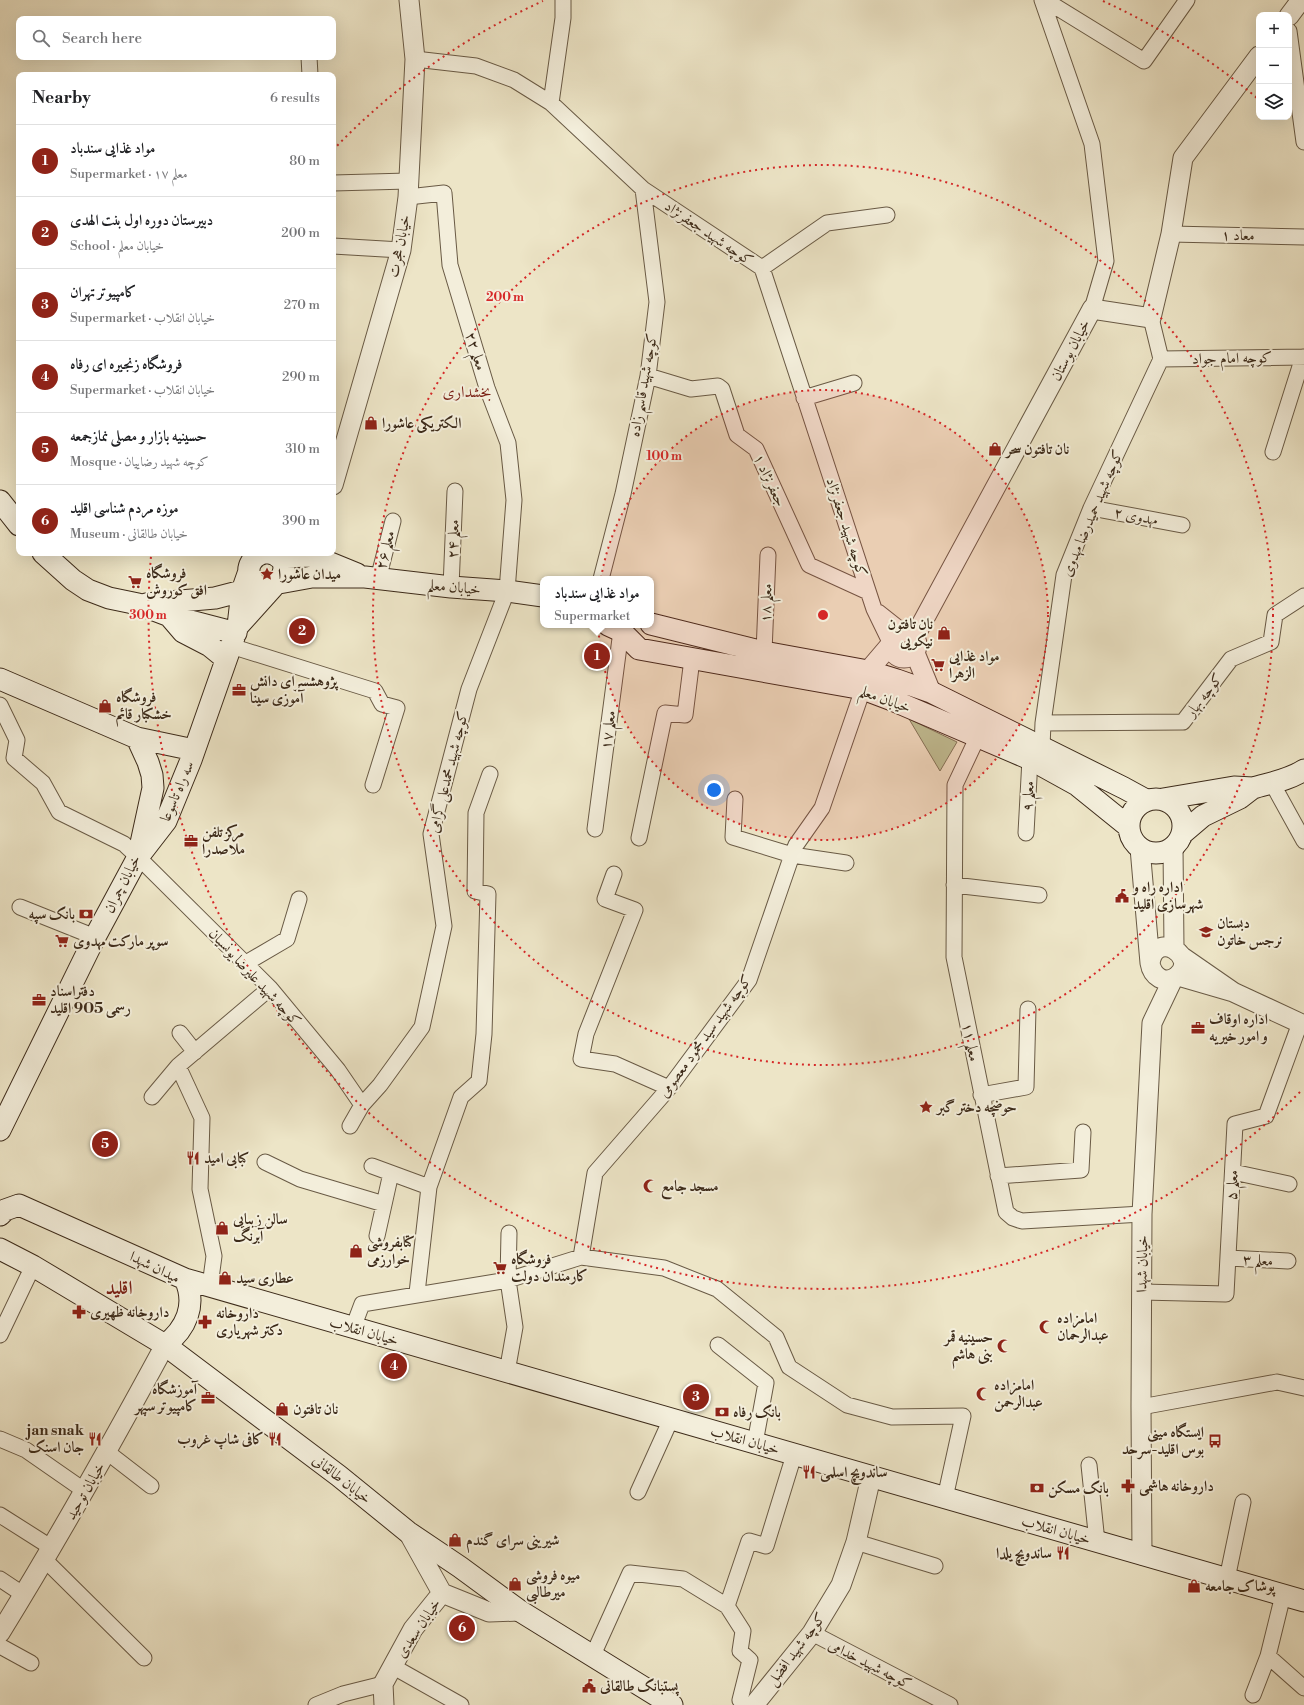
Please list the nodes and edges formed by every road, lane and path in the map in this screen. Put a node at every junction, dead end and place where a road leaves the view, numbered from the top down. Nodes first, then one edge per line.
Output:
1 (409, 0) edge
2 (563, 0) edge
3 (1043, 0) edge
4 (1186, 0) edge
5 (1301, 0) edge
6 (1292, 12) edge
7 (1291, 48) edge
8 (309, 60) edge
9 (415, 60) junction
10 (1256, 60) edge
11 (310, 72) edge
12 (551, 103) junction
13 (1304, 142) edge
14 (336, 183) edge
15 (408, 189) junction
16 (643, 189) junction
17 (887, 215) dead end
18 (1171, 234) junction
19 (1304, 237) edge
20 (336, 246) edge
21 (401, 250) junction
22 (762, 268) junction
23 (1092, 309) junction
24 (1151, 318) junction
25 (1303, 357) edge
26 (1161, 359) junction
27 (648, 376) junction
28 (854, 383) dead end
29 (804, 398) junction
30 (1273, 452) dead end
31 (336, 475) edge
32 (455, 491) dead end
33 (0, 501) edge
34 (1091, 508) junction
35 (16, 521) edge
36 (393, 521) dead end
37 (1182, 525) dead end
38 (768, 555) dead end
39 (46, 556) edge
40 (256, 556) edge
41 (272, 556) edge
42 (313, 556) edge
43 (318, 556) edge
44 (249, 572) junction
45 (602, 576) edge
46 (312, 577) junction
47 (372, 578) junction
48 (276, 584) junction
49 (450, 587) junction
50 (507, 591) junction
51 (242, 592) junction
52 (868, 592) junction
53 (540, 596) edge
54 (1304, 596) edge
55 (138, 604) junction
56 (167, 615) junction
57 (654, 625) edge
58 (621, 628) edge
59 (622, 628) edge
60 (233, 641) junction
61 (906, 641) junction
62 (764, 652) junction
63 (692, 659) junction
64 (0, 679) edge
65 (866, 680) junction
66 (931, 692) junction
67 (0, 705) edge
68 (1043, 723) junction
69 (978, 736) junction
70 (137, 738) junction
71 (194, 750) junction
72 (1036, 753) junction
73 (1304, 770) edge
74 (490, 774) dead end
75 (373, 785) dead end
76 (1262, 785) junction
77 (735, 799) dead end
78 (1154, 800) junction
79 (1129, 827) junction
80 (595, 829) dead end
81 (1026, 833) dead end
82 (639, 838) dead end
83 (1178, 840) junction
84 (1304, 841) edge
85 (1140, 848) junction
86 (792, 855) junction
87 (138, 857) junction
88 (846, 863) dead end
89 (614, 874) dead end
90 (954, 885) junction
91 (1039, 895) dead end
92 (299, 899) dead end
93 (20, 907) dead end
94 (95, 937) junction
95 (1178, 952) junction
96 (246, 963) junction
97 (1150, 963) junction
98 (1176, 977) junction
99 (270, 988) junction
100 (1233, 992) junction
101 (1028, 1009) dead end
102 (1302, 1024) edge
103 (180, 1034) dead end
104 (195, 1052) junction
105 (178, 1066) junction
106 (669, 1088) junction
107 (981, 1095) junction
108 (152, 1097) dead end
109 (362, 1105) junction
110 (350, 1126) dead end
111 (0, 1130) edge
112 (1083, 1132) dead end
113 (265, 1162) dead end
114 (372, 1166) dead end
115 (1232, 1172) junction
116 (391, 1173) junction
117 (998, 1176) junction
118 (1289, 1184) dead end
119 (429, 1187) junction
120 (0, 1195) edge
121 (384, 1204) junction
122 (19, 1205) junction
123 (1142, 1214) junction
124 (0, 1215) edge
125 (508, 1233) dead end
126 (376, 1236) dead end
127 (1, 1248) edge
128 (581, 1256) junction
129 (1228, 1258) junction
130 (1288, 1261) dead end
131 (33, 1266) junction
132 (185, 1280) junction
133 (508, 1280) junction
134 (210, 1286) junction
135 (1142, 1292) junction
136 (417, 1293) junction
137 (353, 1328) junction
138 (0, 1335) edge
139 (165, 1345) junction
140 (718, 1345) dead end
141 (507, 1372) junction
142 (1304, 1388) edge
143 (1141, 1407) junction
144 (671, 1419) junction
145 (0, 1439) edge
146 (755, 1443) junction
147 (107, 1452) junction
148 (794, 1455) junction
149 (1089, 1465) dead end
150 (871, 1477) junction
151 (151, 1486) dead end
152 (85, 1491) junction
153 (638, 1492) dead end
154 (945, 1498) junction
155 (1243, 1502) dead end
156 (0, 1515) edge
157 (408, 1532) junction
158 (856, 1542) junction
159 (1097, 1542) junction
160 (49, 1554) junction
161 (1142, 1555) junction
162 (935, 1566) dead end
163 (0, 1579) edge
164 (1227, 1579) junction
165 (442, 1593) junction
166 (24, 1595) junction
167 (1283, 1595) junction
168 (1304, 1601) edge
169 (727, 1606) junction
170 (520, 1611) junction
171 (812, 1633) junction
172 (0, 1634) edge
173 (0, 1646) edge
174 (593, 1655) junction
175 (1268, 1656) junction
176 (144, 1658) dead end
177 (31, 1663) dead end
178 (392, 1666) junction
179 (383, 1684) junction
180 (1304, 1688) edge
181 (1253, 1695) dead end
182 (948, 1704) edge
183 (316, 1705) edge
184 (384, 1705) edge
185 (461, 1705) edge
186 (672, 1705) edge
187 (747, 1705) edge
188 (754, 1705) edge

1 - 9 street, خیابان هجرت
2 - 12 street
3 - 4 street
3 - 23 street
5 - 6 street
7 - 13 street
8 - 11 street
9 - 12 street, کوچه شهید جعفرنژاد
9 - 15 street, خیابان هجرت
10 - 18 street
12 - 16 street, کوچه شهید جعفرنژاد
14 - 15 street
15 - 21 street, خیابان هجرت
15 - 50 street, معلم ۲۲
16 - 22 street, کوچه شهید جعفرنژاد
16 - 27 street, کوچه شهید قاسم زاده
17 - 22 street
18 - 19 street, معاد ۱
18 - 24 street
20 - 21 street
21 - 31 street, خیابان هجرت
22 - 29 street, کوچه شهید جعفرنژاد
23 - 24 street, خیابان بوستان
23 - 61 street, خیابان بوستان
24 - 26 street
25 - 26 street, کوچه امام جواد
25 - 30 street
26 - 34 street, کوچه شهید حمیدرضا مهدوی
27 - 45 street, کوچه شهید قاسم زاده
27 - 52 street, جعفرنژاد ۱
28 - 29 street
29 - 52 street, کوچه شهید جعفرنژاد
32 - 49 street, معلم ۲۴
33 - 35 main road
34 - 37 street, مهدوی ۲
34 - 68 street, کوچه شهید حمیدرضا مهدوی
36 - 47 street, معلم ۲۶
38 - 62 street, معلم ۱۸
39 - 55 main road
40 - 44 main road
41 - 48 main road
42 - 46 main road
43 - 47 main road, خیابان معلم
44 - 48 main road
44 - 51 main road
46 - 47 main road, خیابان معلم
46 - 48 main road, خیابان معلم
47 - 49 main road, خیابان معلم
48 - 60 main road
49 - 50 main road, خیابان معلم
50 - 53 main road, خیابان معلم
50 - 109 street, کوچه شهید محمدعلی گرامی
51 - 55 main road
51 - 60 main road
52 - 61 street, کوچه شهید جعفرنژاد
54 - 68 street, کوچه بهار
55 - 56 main road
56 - 60 main road
56 - 60 main road
57 - 62 main road, خیابان معلم
58 - 80 street, معلم ۱۷
59 - 63 main road, خیابان معلم
60 - 71 main road
60 - 75 street
61 - 65 street, خیابان بوستان
61 - 66 street
62 - 65 main road, خیابان معلم
63 - 65 main road, خیابان معلم
63 - 82 street
64 - 70 main road, سه راه تاسوعا
65 - 66 main road, خیابان معلم
65 - 69 main road, خیابان معلم
65 - 86 street, کوچه شهید سید محمود معصومی
66 - 72 main road, خیابان معلم
67 - 87 street, کوچه شهید علیرضا یونسیان
68 - 72 street, کوچه شهید حمیدرضا مهدوی
69 - 72 main road, خیابان معلم
69 - 90 street, معلم ۱۱
70 - 71 main road, سه راه تاسوعا
70 - 87 main road, خیابان چمران
71 - 87 main road, سه راه تاسوعا
72 - 78 main road, خیابان معلم
72 - 79 main road, خیابان معلم
72 - 81 street, معلم ۹
73 - 76 main road
74 - 119 street
76 - 78 main road
76 - 83 main road
76 - 84 street
77 - 86 street
78 - 79 main road
78 - 83 main road
79 - 85 main road
83 - 85 main road
83 - 95 street
85 - 97 street
86 - 88 street
86 - 106 street, کوچه شهید سید محمود معصومی
87 - 94 main road, خیابان چمران
87 - 96 street, کوچه شهید علیرضا یونسیان
89 - 106 street
90 - 91 street
90 - 107 street, معلم ۱۱
92 - 96 street
93 - 94 street
94 - 111 main road, خیابان چمران
95 - 97 street
95 - 98 street
95 - 100 street
96 - 99 street, کوچه شهید علیرضا یونسیان
97 - 98 street
98 - 100 street
98 - 123 street, خیابان شهدا
99 - 104 street
99 - 109 street, کوچه شهید علیرضا یونسیان
100 - 102 street
101 - 107 street
102 - 115 street, معلم ۵
103 - 104 street
104 - 105 street
105 - 108 street
105 - 134 street
106 - 128 street, کوچه شهید سید محمود معصومی
107 - 117 street, معلم ۱۱
109 - 110 street, کوچه شهید محمدعلی گرامی
112 - 117 street
113 - 121 street
114 - 116 street
115 - 118 street
115 - 129 street, معلم ۵
116 - 119 street
116 - 121 street
117 - 123 street, معلم ۱۱
119 - 136 street
120 - 122 main road, میدان شهدا
121 - 126 street
122 - 124 main road
122 - 132 main road, میدان شهدا
123 - 135 street, خیابان شهدا
125 - 133 street
127 - 131 main road
128 - 133 street
128 - 154 street
129 - 130 street, معلم ۳
129 - 135 street, معلم ۵
131 - 138 street
131 - 139 main road
132 - 134 main road, خیابان انقلاب
132 - 139 main road, میدان شهدا
133 - 136 street
133 - 141 street
134 - 137 main road, خیابان انقلاب
135 - 143 street, خیابان شهدا
136 - 137 street
137 - 141 main road, خیابان انقلاب
139 - 147 street, خیابان توحید
139 - 157 main road, خیابان طالقانی
140 - 146 street
141 - 144 main road, خیابان انقلاب
142 - 143 street
143 - 161 street, خیابان شهدا
144 - 146 main road, خیابان انقلاب
144 - 153 street
145 - 152 street
146 - 148 main road, خیابان انقلاب
147 - 151 street
147 - 152 street, خیابان توحید
148 - 150 main road, خیابان انقلاب
148 - 169 street
149 - 159 street
150 - 154 main road, خیابان انقلاب
150 - 158 street, کوچه شهید افضل
152 - 160 street, خیابان توحید
154 - 159 main road, خیابان انقلاب
155 - 164 street
156 - 160 street
157 - 165 street, خیابان سعدی
157 - 170 main road, خیابان طالقانی
158 - 162 street
158 - 171 street, کوچه شهید افضل
159 - 161 main road, خیابان انقلاب
160 - 166 street, خیابان توحید
160 - 176 street
161 - 164 main road, خیابان انقلاب
163 - 166 street
164 - 167 main road, خیابان انقلاب
165 - 170 street
165 - 178 street, خیابان سعدی
166 - 172 street, خیابان توحید
167 - 168 main road, خیابان انقلاب
167 - 175 street
169 - 174 street
169 - 187 street
170 - 174 main road, خیابان طالقانی
171 - 182 street, کوچه شهید خدامی
171 - 188 street, کوچه شهید افضل
173 - 177 street
174 - 186 main road, خیابان طالقانی
175 - 180 street
175 - 181 street
178 - 179 street, خیابان سعدی
178 - 185 street
179 - 183 street
179 - 184 street, خیابان سعدی

